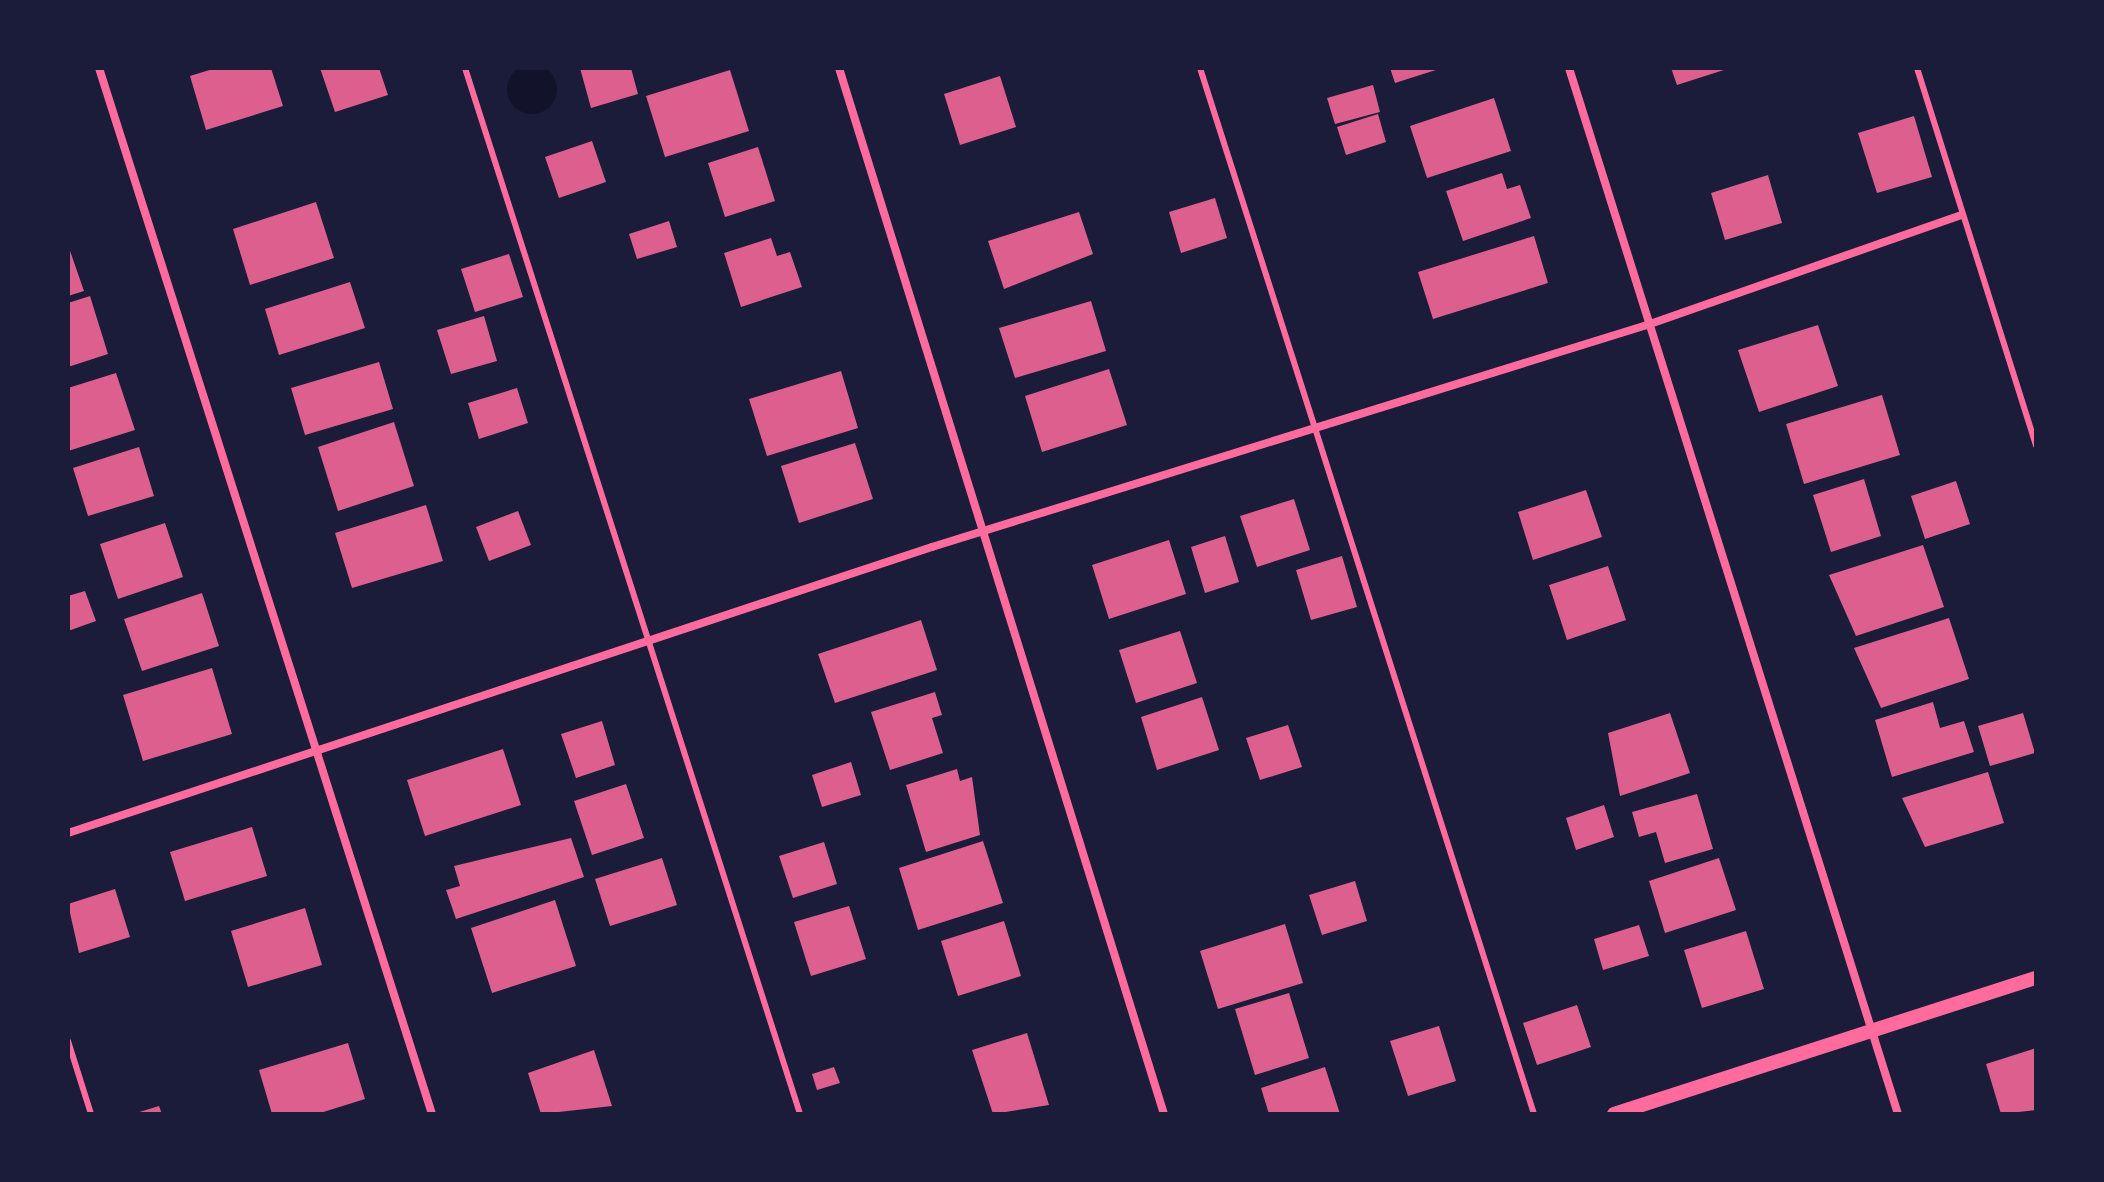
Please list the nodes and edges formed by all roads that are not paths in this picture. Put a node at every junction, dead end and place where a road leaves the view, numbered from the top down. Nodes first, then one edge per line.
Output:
1 (99, 68) edge
2 (465, 68) edge
3 (839, 68) edge
4 (1200, 68) edge
5 (1569, 68) edge
6 (1917, 68) edge
7 (1961, 215) junction
8 (1650, 324) junction
9 (1317, 431) junction
10 (2036, 446) edge
11 (986, 532) junction
12 (646, 643) junction
13 (318, 753) junction
14 (68, 833) edge
15 (2036, 978) edge
16 (1872, 1029) junction
17 (68, 1041) edge
18 (91, 1114) edge
19 (432, 1114) edge
20 (800, 1114) edge
21 (1164, 1114) edge
22 (1534, 1114) edge
23 (1614, 1114) edge
24 (1898, 1114) edge

1 - 13 street
2 - 12 lane
3 - 11 street
4 - 9 lane
5 - 8 street
6 - 7 lane
7 - 8 street
7 - 10 lane
8 - 9 street
8 - 16 street
9 - 11 street
9 - 22 lane
11 - 12 street
11 - 21 street
12 - 13 street
12 - 20 lane
13 - 14 street
13 - 19 street
15 - 16 street
16 - 23 street
16 - 24 street
17 - 18 lane

